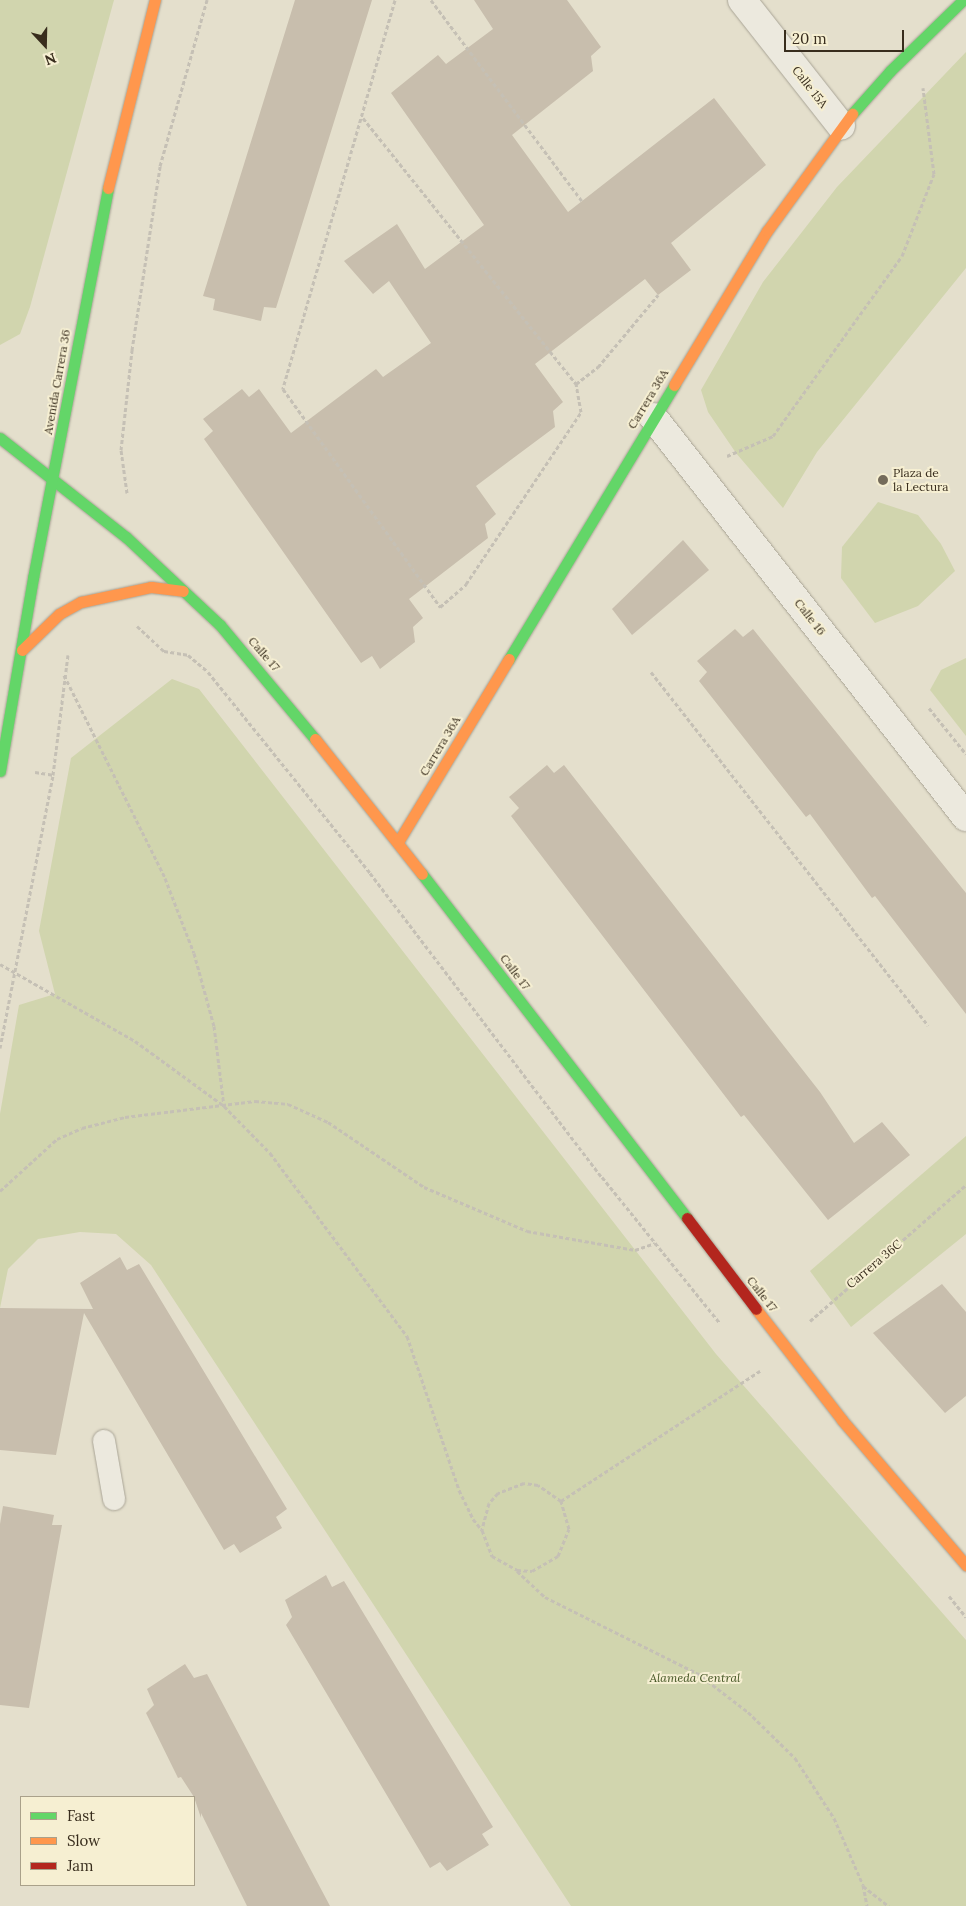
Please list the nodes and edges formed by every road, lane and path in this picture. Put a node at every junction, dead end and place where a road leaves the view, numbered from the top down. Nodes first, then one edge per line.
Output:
1 (154, 0) edge
2 (206, 0) edge
3 (395, 0) edge
4 (431, 0) edge
5 (742, 0) edge
6 (963, 0) edge
7 (910, 52) junction
8 (363, 118) junction
9 (841, 126) junction
10 (582, 201) dead end
11 (658, 295) dead end
12 (576, 384) junction
13 (653, 417) junction
14 (0, 438) edge
15 (720, 449) dead end
16 (726, 457) junction
17 (732, 464) dead end
18 (694, 468) junction
19 (54, 481) junction
20 (126, 537) junction
21 (183, 591) junction
22 (105, 596) junction
23 (82, 602) junction
24 (22, 650) junction
25 (652, 672) dead end
26 (64, 674) junction
27 (923, 701) dead end
28 (966, 754) edge
29 (0, 771) edge
30 (966, 817) edge
31 (398, 842) junction
32 (0, 964) edge
33 (16, 971) junction
34 (928, 1025) dead end
35 (0, 1048) edge
36 (224, 1106) junction
37 (966, 1185) edge
38 (0, 1191) edge
39 (656, 1243) junction
40 (723, 1326) dead end
41 (786, 1346) junction
42 (753, 1364) dead end
43 (759, 1372) junction
44 (766, 1379) dead end
45 (104, 1442) dead end
46 (114, 1499) dead end
47 (561, 1501) junction
48 (482, 1530) junction
49 (966, 1565) edge
50 (517, 1570) junction
51 (947, 1594) dead end
52 (966, 1617) edge
53 (863, 1885) junction
54 (867, 1906) edge
55 (889, 1906) edge

1 - 19 street, Avenida Carrera 36
2 - 20 path
3 - 8 path
4 - 10 path
5 - 9 street, Calle 15A
6 - 7 street, Carrera 36A
7 - 9 street, Carrera 36A
7 - 16 path
8 - 12 path
8 - 12 path
9 - 13 street, Carrera 36A
11 - 12 path
13 - 18 street, Calle 16
13 - 31 street, Carrera 36A
14 - 19 street, Calle 17
15 - 16 path
16 - 17 path
16 - 18 path
18 - 30 street, Calle 16
19 - 20 street, Calle 17
19 - 24 street, Avenida Carrera 36
20 - 21 street, Calle 17
21 - 22 street
21 - 31 street, Calle 17
22 - 23 street
22 - 39 path
23 - 24 street
23 - 26 path
24 - 29 street, Avenida Carrera 36
25 - 34 path
26 - 33 path
26 - 36 path
27 - 28 path
31 - 41 street, Calle 17
32 - 33 path
33 - 35 path
33 - 36 path
36 - 38 path
36 - 39 path
36 - 48 path
37 - 41 path, Carrera 36C
39 - 40 path
41 - 43 path, Carrera 36C
41 - 49 street, Calle 17
42 - 43 path
43 - 44 path
43 - 47 path, Carrera 36C
45 - 46 lane
47 - 48 path
47 - 50 path
48 - 50 path
50 - 53 path
51 - 52 path
53 - 54 path
53 - 55 path

